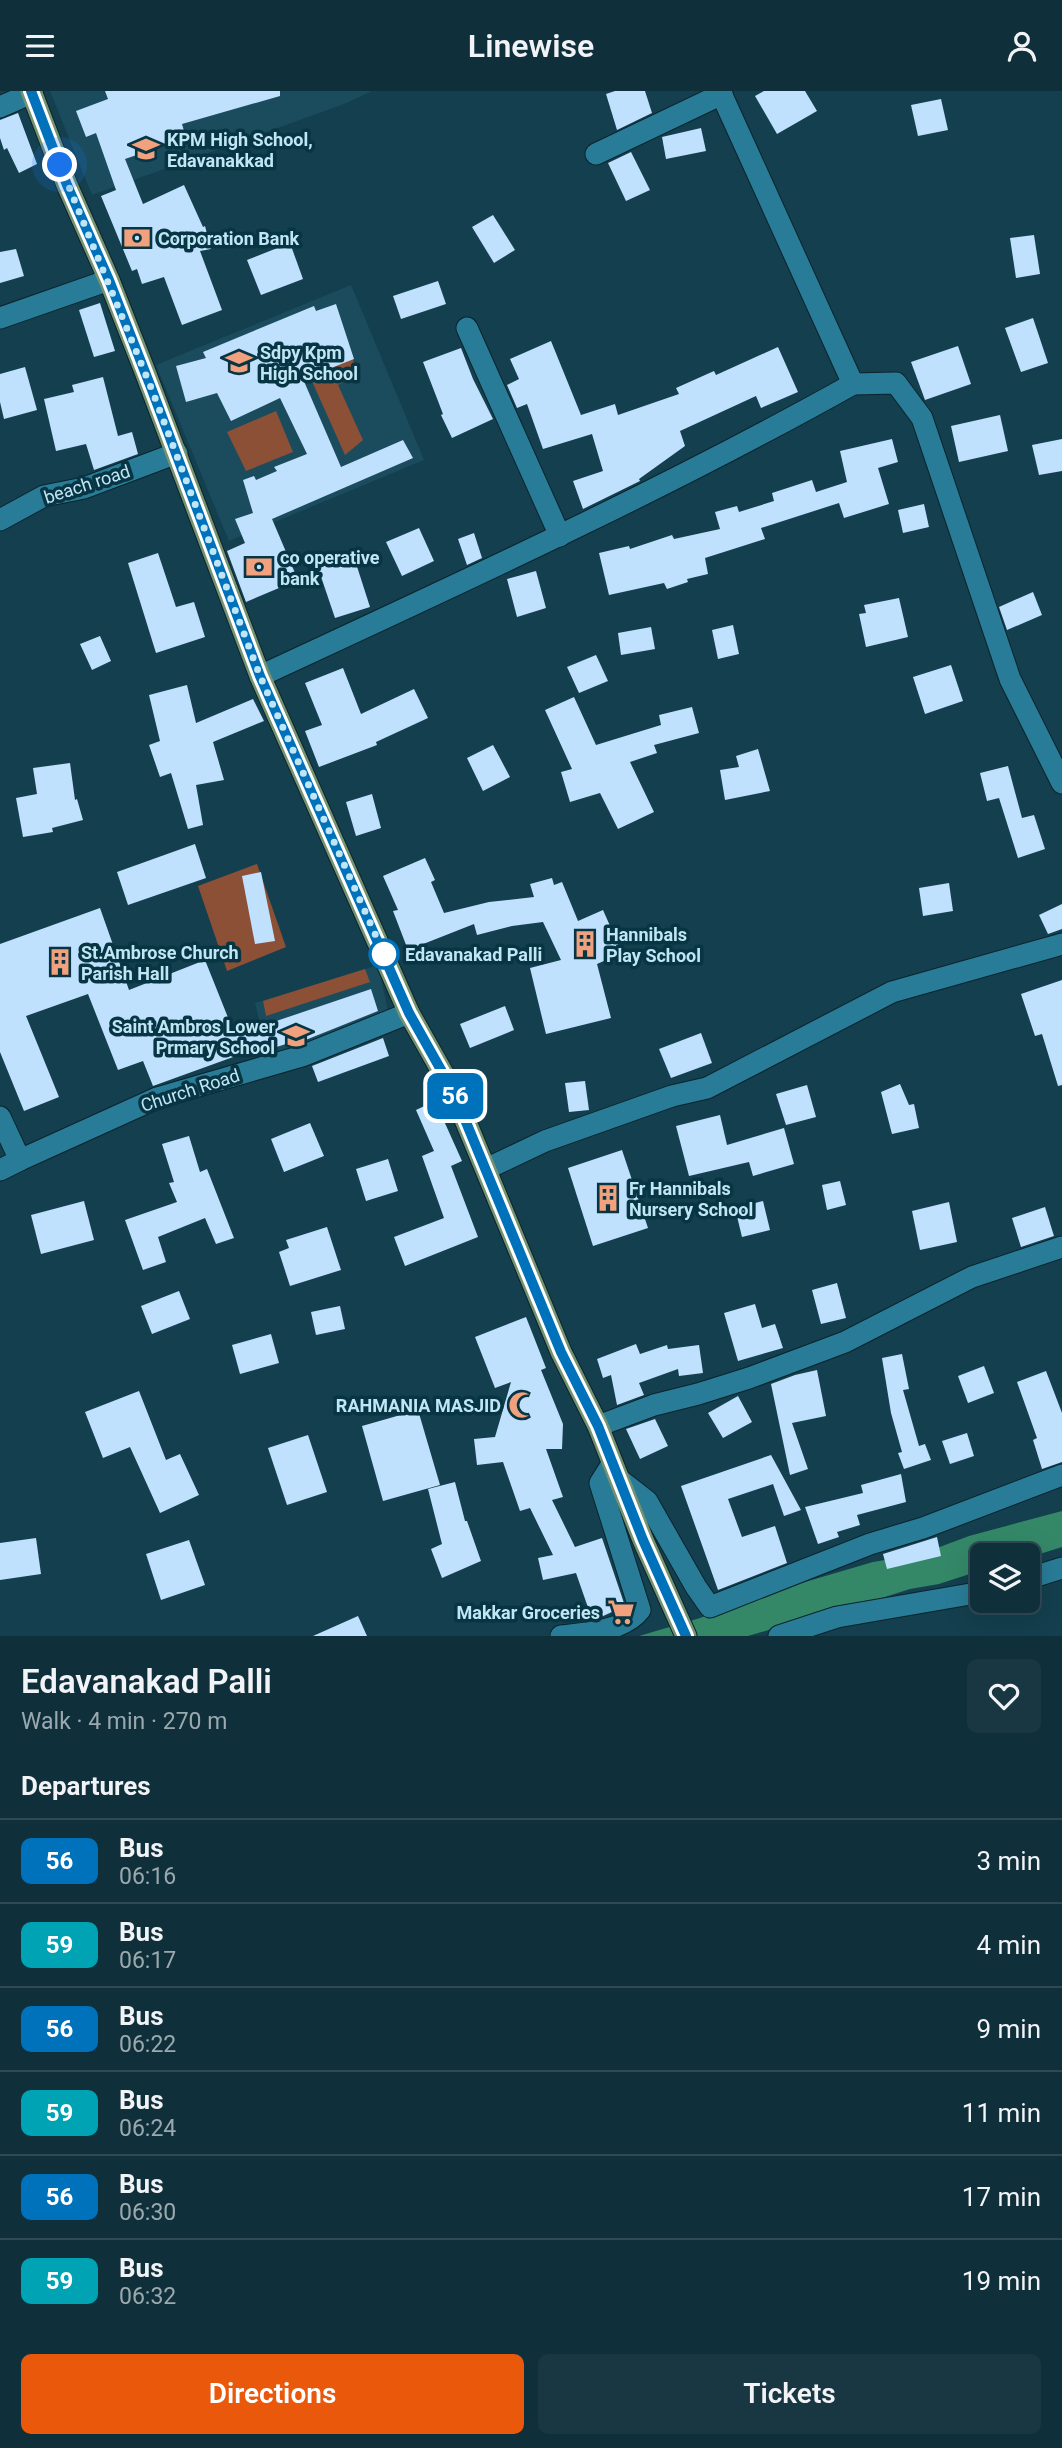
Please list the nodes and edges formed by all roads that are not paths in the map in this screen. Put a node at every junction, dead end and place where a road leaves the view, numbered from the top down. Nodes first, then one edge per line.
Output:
1 (32, 92) edge
2 (721, 93) edge
3 (0, 107) edge
4 (596, 154) dead end
5 (109, 280) junction
6 (0, 319) edge
7 (467, 328) dead end
8 (853, 384) junction
9 (177, 453) junction
10 (0, 520) edge
11 (560, 536) junction
12 (260, 676) junction
13 (1062, 783) edge
14 (1062, 944) edge
15 (409, 1013) junction
16 (0, 1117) edge
17 (20, 1160) junction
18 (486, 1169) junction
19 (0, 1170) edge
20 (1062, 1247) edge
21 (598, 1426) junction
22 (616, 1472) junction
23 (1062, 1475) edge
24 (1062, 1568) edge
25 (1040, 1575) edge
26 (970, 1594) edge
27 (561, 1636) edge
28 (686, 1636) edge
29 (779, 1636) edge

1 - 3 street
1 - 5 main road
2 - 4 street
2 - 8 street
5 - 6 street
5 - 9 main road
7 - 11 street
8 - 11 street
8 - 13 street
9 - 10 street, beach road
9 - 12 main road
11 - 12 street
12 - 15 main road
14 - 18 street
15 - 17 street, Church Road
15 - 18 main road
16 - 17 street
17 - 19 street, Church Road
18 - 21 main road
20 - 21 street
21 - 22 main road
22 - 23 street
22 - 27 street
22 - 28 main road
24 - 25 street
26 - 29 street

